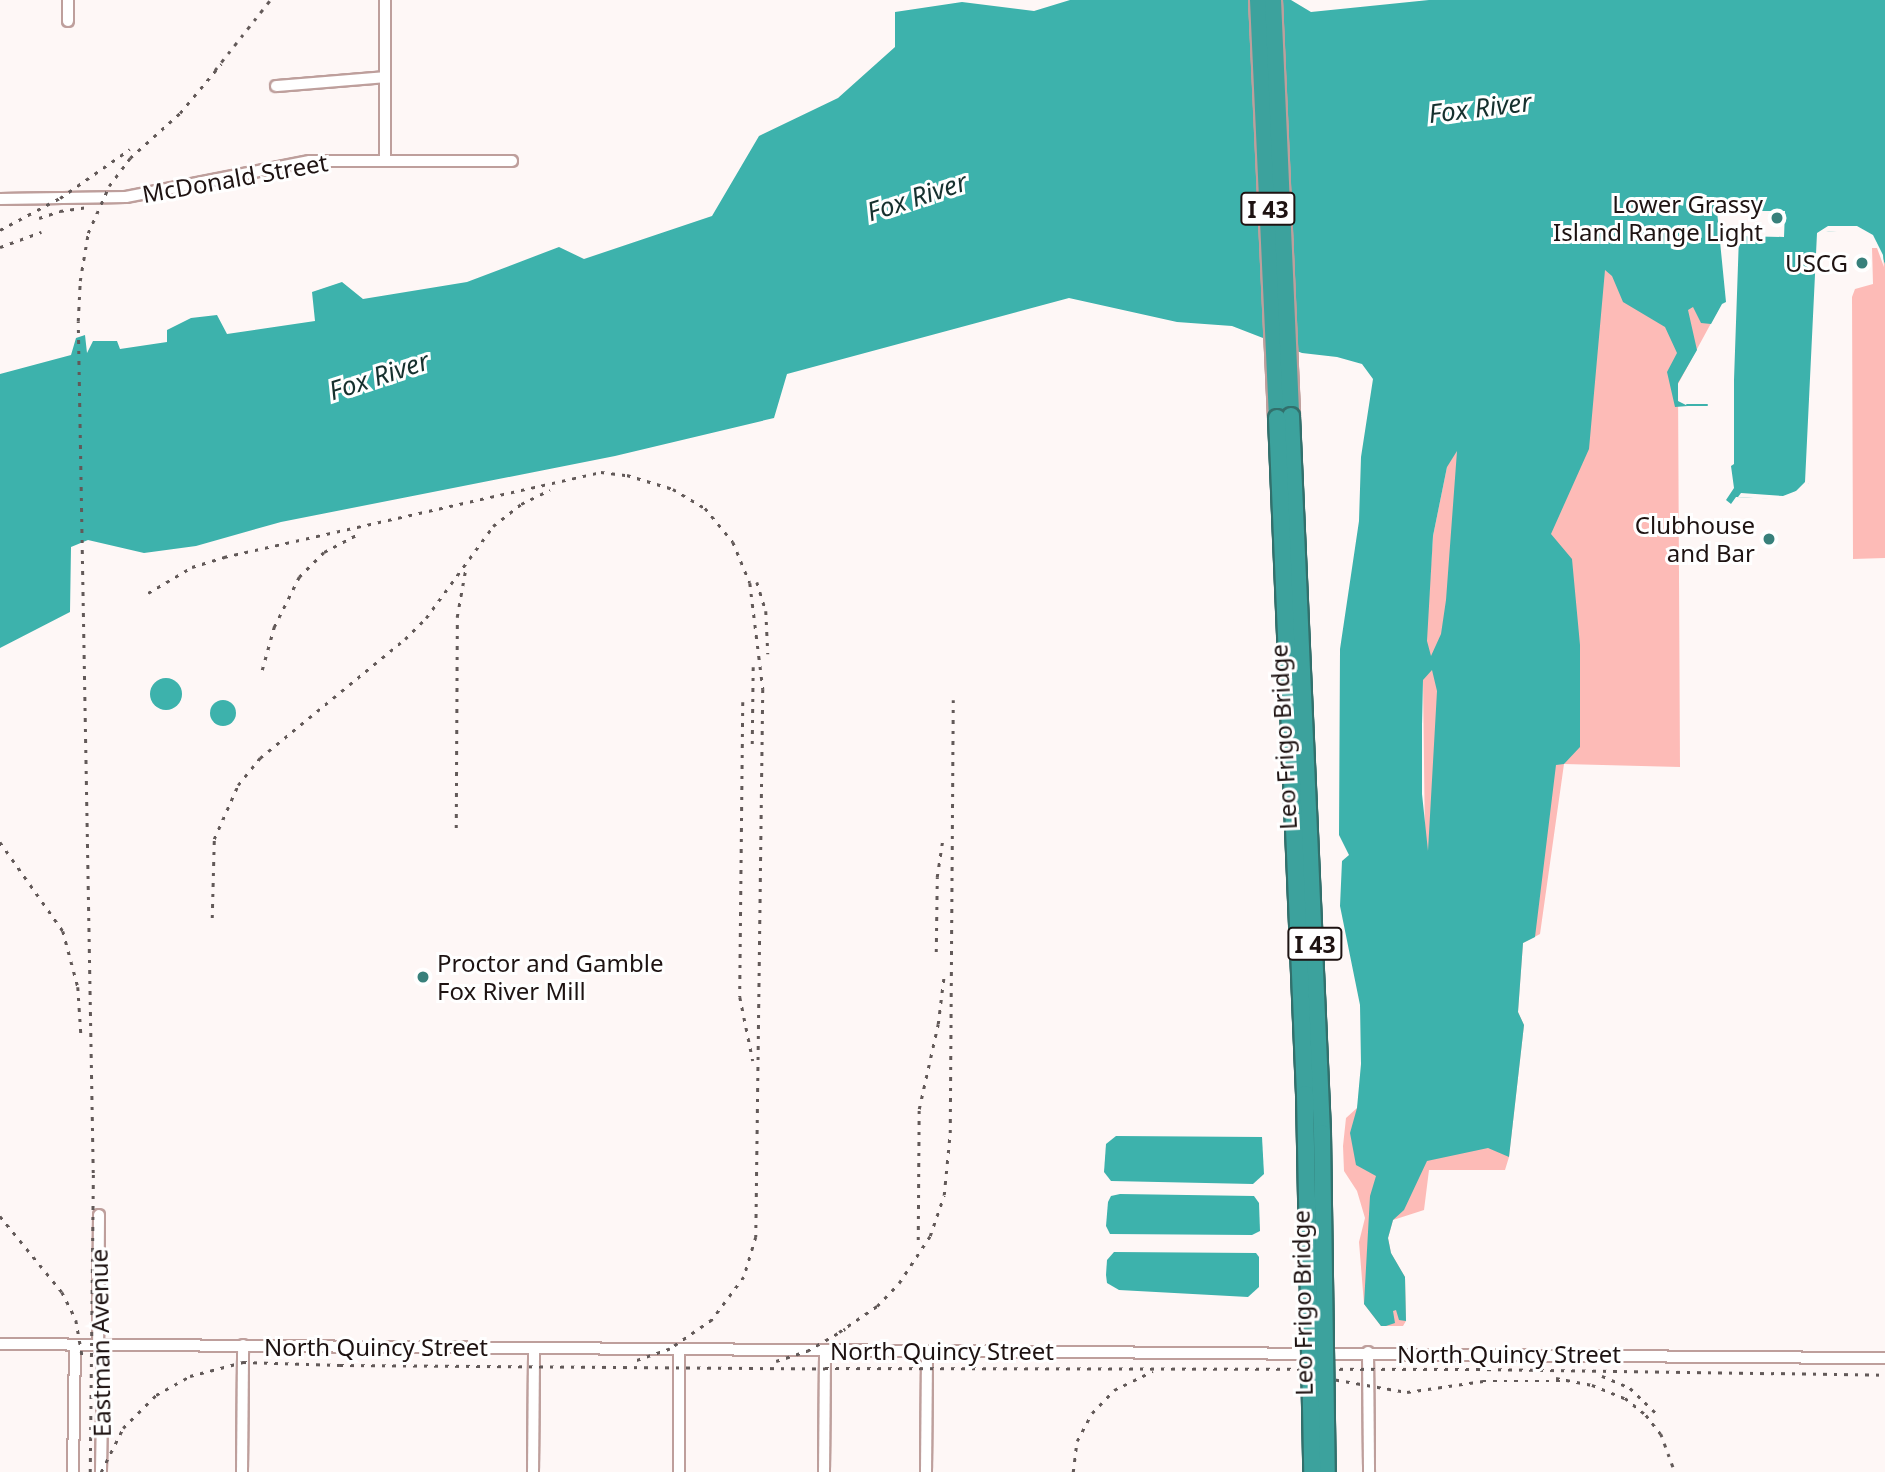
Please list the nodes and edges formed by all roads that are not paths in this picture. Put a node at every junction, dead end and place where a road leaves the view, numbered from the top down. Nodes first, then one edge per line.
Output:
1 (68, 0) edge
2 (385, 0) edge
3 (1258, 0) edge
4 (1273, 0) edge
5 (68, 21) dead end
6 (385, 77) junction
7 (276, 86) dead end
8 (384, 159) junction
9 (512, 161) dead end
10 (0, 199) edge
11 (99, 1215) dead end
12 (0, 1344) edge
13 (98, 1345) junction
14 (243, 1345) junction
15 (75, 1346) junction
16 (534, 1348) junction
17 (680, 1349) junction
18 (825, 1350) junction
19 (1368, 1352) junction
20 (927, 1353) junction
21 (1885, 1357) edge
22 (73, 1472) edge
23 (102, 1472) edge
24 (242, 1472) edge
25 (533, 1472) edge
26 (679, 1472) edge
27 (824, 1472) edge
28 (926, 1472) edge
29 (1312, 1472) edge
30 (1326, 1472) edge
31 (1369, 1472) edge

1 - 5 street
2 - 6 street
3 - 29 highway, I 43, bridge
4 - 30 highway, Leo Frigo Bridge / I 43, bridge
6 - 7 street
6 - 8 street
8 - 9 street, McDonald Street
8 - 10 street, McDonald Street
11 - 13 street, Eastman Avenue
12 - 15 street, North Quincy Street
13 - 14 street, North Quincy Street
13 - 15 street, North Quincy Street
13 - 23 street, Eastman Avenue
14 - 16 street, North Quincy Street
14 - 24 street
15 - 22 street
16 - 17 street, North Quincy Street
16 - 25 street
17 - 18 street, North Quincy Street
17 - 26 street
18 - 20 street, North Quincy Street
18 - 27 street
19 - 20 street, North Quincy Street
19 - 21 street, North Quincy Street
19 - 31 street
20 - 28 street

